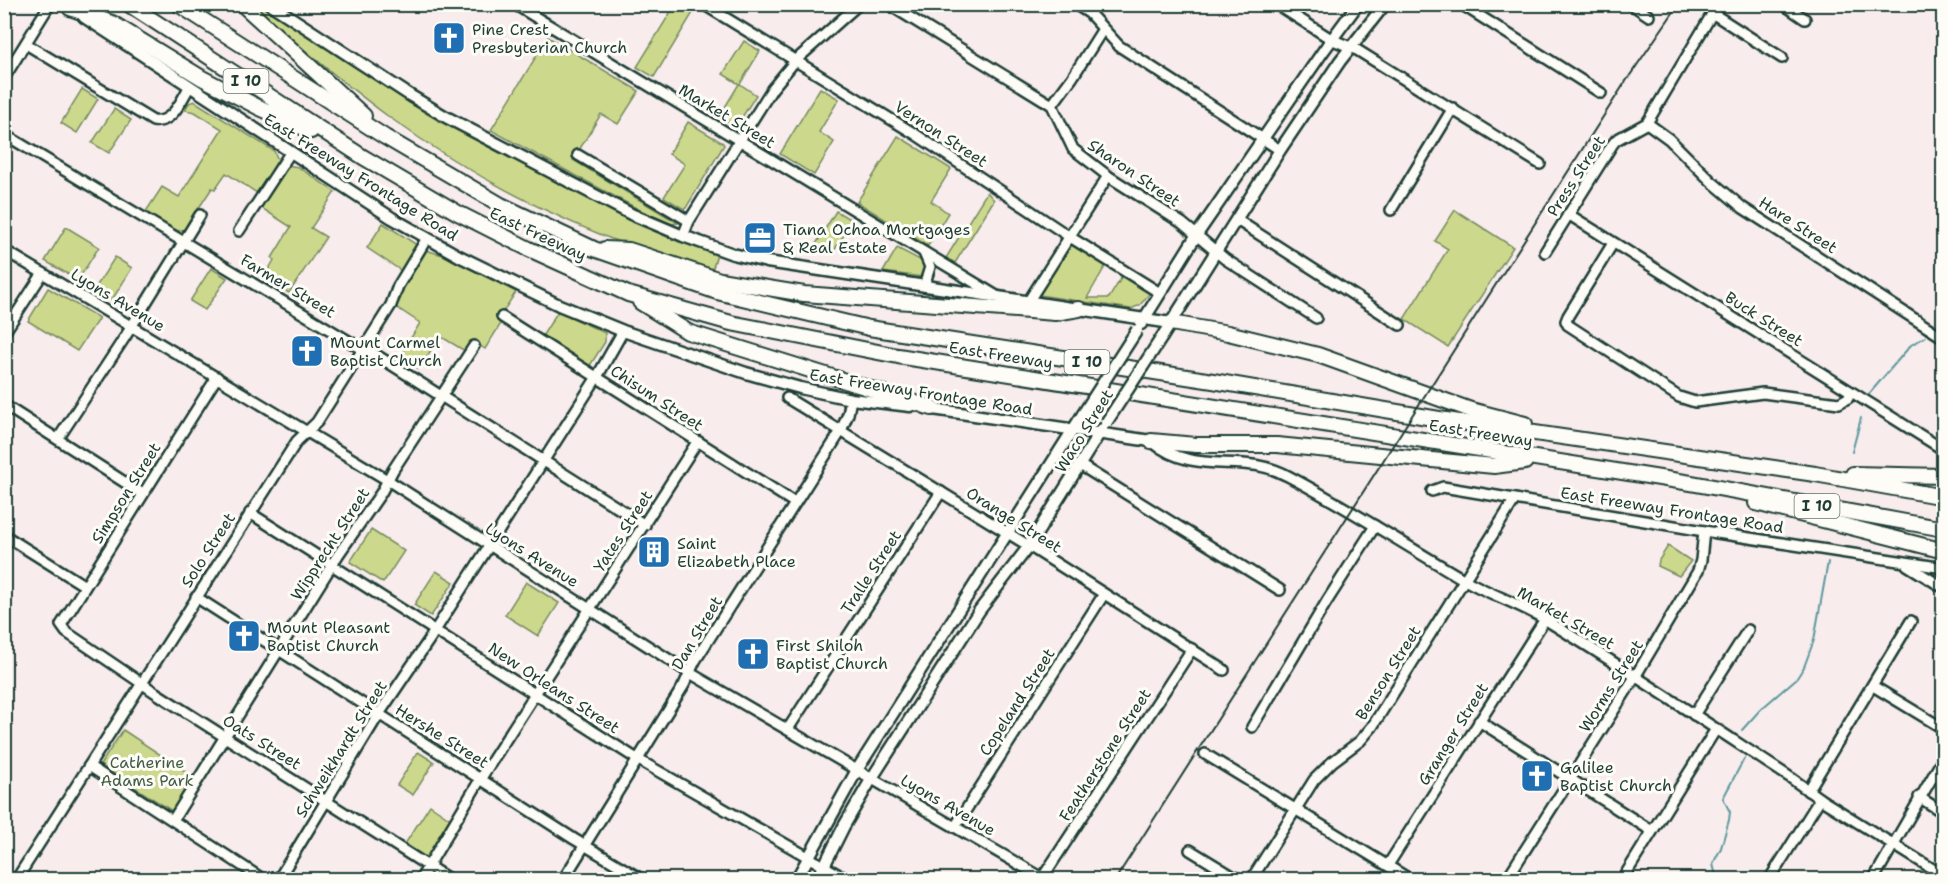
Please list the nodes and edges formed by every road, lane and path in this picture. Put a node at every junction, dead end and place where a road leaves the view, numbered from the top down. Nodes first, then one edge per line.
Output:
1 (50, 4) edge
2 (128, 4) edge
3 (178, 4) edge
4 (242, 4) edge
5 (270, 4) edge
6 (514, 4) edge
7 (703, 4) edge
8 (859, 4) edge
9 (888, 4) edge
10 (1075, 4) edge
11 (1276, 4) edge
12 (1358, 4) edge
13 (1385, 4) edge
14 (1461, 4) edge
15 (1631, 4) edge
16 (1718, 4) edge
17 (1783, 4) edge
18 (68, 6) edge
19 (1712, 13) junction
20 (1649, 16) dead end
21 (1805, 19) dead end
22 (1102, 29) junction
23 (1331, 39) junction
24 (26, 44) junction
25 (1350, 46) junction
26 (1782, 58) dead end
27 (795, 62) junction
28 (4, 78) edge
29 (190, 86) junction
30 (1601, 93) dead end
31 (1052, 105) junction
32 (1453, 108) junction
33 (1647, 123) junction
34 (4, 135) edge
35 (385, 137) junction
36 (1263, 140) junction
37 (740, 141) junction
38 (1280, 150) junction
39 (290, 153) junction
40 (578, 154) dead end
41 (363, 157) junction
42 (1540, 164) dead end
43 (1108, 176) junction
44 (1391, 210) dead end
45 (1568, 214) junction
46 (200, 215) dead end
47 (1238, 220) junction
48 (689, 221) junction
49 (239, 231) dead end
50 (683, 236) junction
51 (1196, 236) junction
52 (1070, 237) junction
53 (427, 238) junction
54 (184, 241) junction
55 (1613, 243) junction
56 (594, 249) junction
57 (4, 250) edge
58 (1216, 251) junction
59 (1545, 252) dead end
60 (924, 253) junction
61 (43, 273) junction
62 (924, 286) junction
63 (1160, 293) junction
64 (628, 294) junction
65 (997, 297) junction
66 (1028, 302) junction
67 (1079, 309) junction
68 (502, 317) dead end
69 (1316, 318) dead end
70 (1144, 319) junction
71 (1171, 323) junction
72 (1400, 325) dead end
73 (131, 326) junction
74 (623, 331) junction
75 (4, 333) edge
76 (1944, 338) edge
77 (474, 346) dead end
78 (364, 348) junction
79 (217, 377) junction
80 (597, 377) junction
81 (1851, 392) junction
82 (442, 396) junction
83 (787, 398) dead end
84 (850, 399) junction
85 (4, 405) edge
86 (932, 408) junction
87 (1073, 430) junction
88 (307, 431) junction
89 (841, 431) junction
90 (1099, 435) junction
91 (58, 439) junction
92 (1587, 440) junction
93 (1151, 441) junction
94 (697, 442) junction
95 (1944, 450) edge
96 (544, 460) junction
97 (1545, 460) junction
98 (1080, 465) junction
99 (1815, 474) junction
100 (1944, 476) edge
101 (389, 481) junction
102 (1691, 483) junction
103 (1432, 491) dead end
104 (941, 492) junction
105 (143, 494) junction
106 (1944, 497) edge
107 (1515, 499) junction
108 (795, 503) junction
109 (250, 513) junction
110 (645, 525) junction
111 (1375, 526) junction
112 (1944, 529) edge
113 (1704, 531) junction
114 (1008, 534) junction
115 (4, 535) edge
116 (489, 545) junction
117 (1029, 546) junction
118 (1944, 551) edge
119 (1902, 562) junction
120 (332, 565) junction
121 (1944, 568) edge
122 (1465, 580) junction
123 (85, 586) junction
124 (1944, 588) edge
125 (1280, 590) dead end
126 (1104, 594) junction
127 (196, 597) junction
128 (590, 609) junction
129 (1545, 620) junction
130 (1911, 621) dead end
131 (61, 625) joint
132 (435, 630) junction
133 (1748, 630) dead end
134 (1192, 649) junction
135 (279, 651) junction
136 (932, 653) junction
137 (946, 663) junction
138 (1224, 670) dead end
139 (690, 673) junction
140 (1635, 677) junction
141 (142, 683) junction
142 (1873, 686) junction
143 (535, 694) junction
144 (379, 714) junction
145 (1694, 715) junction
146 (1479, 721) junction
147 (1252, 727) dead end
148 (788, 729) junction
149 (1716, 729) junction
150 (1944, 729) edge
151 (226, 736) junction
152 (1205, 754) dead end
153 (1944, 757) edge
154 (637, 759) junction
155 (89, 766) junction
156 (857, 770) junction
157 (481, 778) junction
158 (872, 778) junction
159 (1569, 780) junction
160 (1808, 790) junction
161 (1919, 797) junction
162 (1820, 799) junction
163 (325, 800) junction
164 (1296, 809) junction
165 (1944, 813) edge
166 (173, 820) junction
167 (956, 827) junction
168 (1652, 831) junction
169 (1892, 843) junction
170 (585, 846) junction
171 (1190, 850) dead end
172 (807, 857) junction
173 (1388, 865) junction
174 (428, 866) junction
175 (823, 866) junction
176 (1944, 876) edge
177 (1045, 878) edge
178 (16, 879) edge
179 (264, 879) edge
180 (278, 879) edge
181 (420, 879) edge
182 (450, 879) edge
183 (562, 879) edge
184 (643, 879) edge
185 (796, 879) edge
186 (817, 879) edge
187 (848, 879) edge
188 (1239, 879) edge
189 (1251, 879) edge
190 (1411, 879) edge
191 (1506, 879) edge
192 (1622, 879) edge
193 (1769, 879) edge
194 (1873, 879) edge

1 - 24 street
2 - 41 highway, East Freeway / I 10
3 - 35 highway, East Freeway / I 10
4 - 35 highway
5 - 50 main road
6 - 37 street, Market Street
7 - 27 street, Vernon Street
8 - 27 street
9 - 31 street
10 - 22 street
11 - 23 street
12 - 23 main road, Waco Street
13 - 25 main road, Waco Street
14 - 30 street
15 - 20 street
16 - 19 street
17 - 21 street
18 - 29 main road, East Freeway Frontage Road
18 - 41 highway
19 - 26 street
19 - 33 street
22 - 31 street
22 - 36 street
23 - 25 street
23 - 36 main road, Waco Street
24 - 28 street
24 - 29 street
25 - 32 street
25 - 38 main road, Waco Street
27 - 37 street
27 - 52 street, Vernon Street
29 - 39 main road, East Freeway Frontage Road
31 - 43 street, Sharon Street
32 - 42 street
32 - 44 street
33 - 45 street, Press Street
33 - 76 street, Hare Street
34 - 54 street, Farmer Street
35 - 56 highway, East Freeway / I 10
36 - 38 street
36 - 51 main road, Waco Street
37 - 48 street
37 - 60 street, Market Street
38 - 47 main road, Waco Street
39 - 49 street
39 - 53 main road, East Freeway Frontage Road
40 - 48 street
41 - 64 highway, East Freeway / I 10
43 - 51 street, Sharon Street
43 - 52 street
45 - 55 street, Buck Street
45 - 59 street, Press Street
46 - 54 street
47 - 58 main road, Waco Street
47 - 72 street
48 - 50 street
50 - 62 main road
51 - 58 street, Sharon Street
51 - 63 main road, Waco Street
52 - 63 street, Vernon Street
52 - 66 street
53 - 74 main road, East Freeway Frontage Road
53 - 78 street, Solo Street
54 - 73 street
54 - 78 street, Farmer Street
55 - 81 street, Buck Street
55 - 81 street
56 - 67 highway
56 - 92 highway, East Freeway / I 10
57 - 61 street, Lyons Avenue
58 - 69 street, Sharon Street
58 - 71 main road, Waco Street
60 - 62 street
60 - 65 street, Market Street
61 - 73 street, Lyons Avenue
61 - 75 street
62 - 65 main road
63 - 70 main road, Waco Street
64 - 86 highway
64 - 97 highway, East Freeway / I 10
65 - 66 main road
66 - 67 main road
67 - 70 main road
68 - 80 street, Chisum Street
70 - 71 main road
70 - 87 main road, Waco Street, bridge
71 - 90 main road, Waco Street, bridge
71 - 92 highway
73 - 79 street, Lyons Avenue
73 - 91 street
74 - 80 street, Schweikhardt Street
74 - 84 main road, East Freeway Frontage Road
77 - 82 street, Wipprecht Street
78 - 82 street, Farmer Street
78 - 88 street, Solo Street
79 - 88 street, Lyons Avenue
79 - 105 street, Simpson Street
80 - 94 street, Chisum Street
80 - 96 street, Schweikhardt Street
81 - 95 street, Buck Street
82 - 96 street, Farmer Street
82 - 101 street, Wipprecht Street
83 - 89 street, Orange Street
84 - 86 main road, East Freeway Frontage Road
84 - 89 street, Dan Street
85 - 91 street
86 - 87 main road, East Freeway Frontage Road
87 - 90 main road, East Freeway Frontage Road
87 - 114 main road, Waco Street
88 - 101 street, Lyons Avenue
88 - 109 street, Solo Street
89 - 104 street, Orange Street
89 - 108 street, Dan Street
90 - 93 main road, East Freeway Frontage Road
90 - 98 main road, Waco Street
91 - 105 street
92 - 99 highway, East Freeway / I 10
93 - 97 highway
93 - 111 street, Market Street
94 - 108 street, Chisum Street
94 - 110 street, Yates Street
96 - 110 street, Farmer Street
96 - 116 street, Schweikhardt Street
97 - 102 highway, East Freeway / I 10
98 - 117 main road, Waco Street
98 - 125 street
99 - 100 highway
99 - 106 highway, East Freeway / I 10
101 - 116 street, Lyons Avenue
101 - 120 street, Wipprecht Street
102 - 112 highway, East Freeway / I 10
102 - 118 highway
103 - 107 street, East Freeway Frontage Road
104 - 114 street, Orange Street
104 - 148 street, Tralle Street
105 - 123 street, Simpson Street
107 - 113 street, East Freeway Frontage Road
107 - 122 street, Benson Street
108 - 139 street, Dan Street
109 - 120 street, New Orleans Street
109 - 127 street, Solo Street
110 - 128 street, Yates Street
111 - 122 street, Market Street
111 - 147 street
113 - 119 street, East Freeway Frontage Road
113 - 140 street, Worms Street
114 - 117 street, Orange Street
114 - 136 main road, Waco Street
115 - 123 street
116 - 128 street, Lyons Avenue
116 - 132 street, Schweikhardt Street
117 - 126 street, Orange Street
117 - 137 main road, Waco Street
119 - 121 street, East Freeway Frontage Road
119 - 124 street
120 - 132 street, New Orleans Street
120 - 135 street, Wipprecht Street
122 - 129 street, Market Street
122 - 164 street, Benson Street
123 - 131 street, Simpson Street
126 - 134 street, Orange Street
126 - 167 street, Copeland Street
127 - 135 street, Hershe Street
127 - 141 street, Solo Street
128 - 139 street, Lyons Avenue
128 - 143 street, Yates Street
129 - 140 street, Market Street
129 - 146 street, Granger Street
130 - 142 street
131 - 141 street, Oats Street
132 - 143 street, New Orleans Street
132 - 144 street, Schweikhardt Street
133 - 145 street
134 - 138 street, Orange Street
134 - 177 street, Featherstone Street
135 - 144 street, Hershe Street
135 - 151 street, Wipprecht Street
136 - 137 main road
136 - 156 main road, Waco Street
137 - 158 main road, Waco Street
139 - 148 street, Lyons Avenue
139 - 154 street, Dan Street
140 - 145 street, Market Street
140 - 159 street, Worms Street
141 - 151 street, Oats Street
141 - 155 street, Solo Street
142 - 150 street
142 - 160 street
143 - 154 street, New Orleans Street
143 - 157 street, Yates Street
144 - 157 street, Hershe Street
144 - 163 street, Schweikhardt Street
145 - 149 street, Market Street
146 - 159 street
146 - 173 street, Granger Street
148 - 156 street, Lyons Avenue
149 - 160 street, Market Street
149 - 168 street
151 - 163 street, Oats Street
151 - 166 street, Wipprecht Street
152 - 164 street
153 - 161 street
154 - 170 street, Dan Street
154 - 172 street, New Orleans Street
155 - 166 street
155 - 178 street, Solo Street
156 - 158 street, Lyons Avenue
156 - 172 main road, Waco Street
157 - 170 street, Hershe Street
157 - 174 street, Yates Street
158 - 167 street, Lyons Avenue
158 - 175 main road, Waco Street
159 - 168 street
159 - 191 street, Worms Street
160 - 162 street, Market Street
161 - 165 street
161 - 169 street
162 - 169 street, Market Street
162 - 193 street
163 - 174 street, Oats Street
163 - 180 street, Schweikhardt Street
164 - 173 street
164 - 189 street, Benson Street
166 - 179 street
167 - 177 street, Lyons Avenue
168 - 192 street
169 - 176 street, Market Street
169 - 194 street
170 - 183 street, Dan Street
170 - 184 street, Hershe Street
171 - 188 street
172 - 175 street, New Orleans Street
172 - 185 main road, Waco Street
173 - 190 street
174 - 181 street, Yates Street
174 - 182 street, Oats Street
175 - 186 main road, Waco Street
175 - 187 street, New Orleans Street

